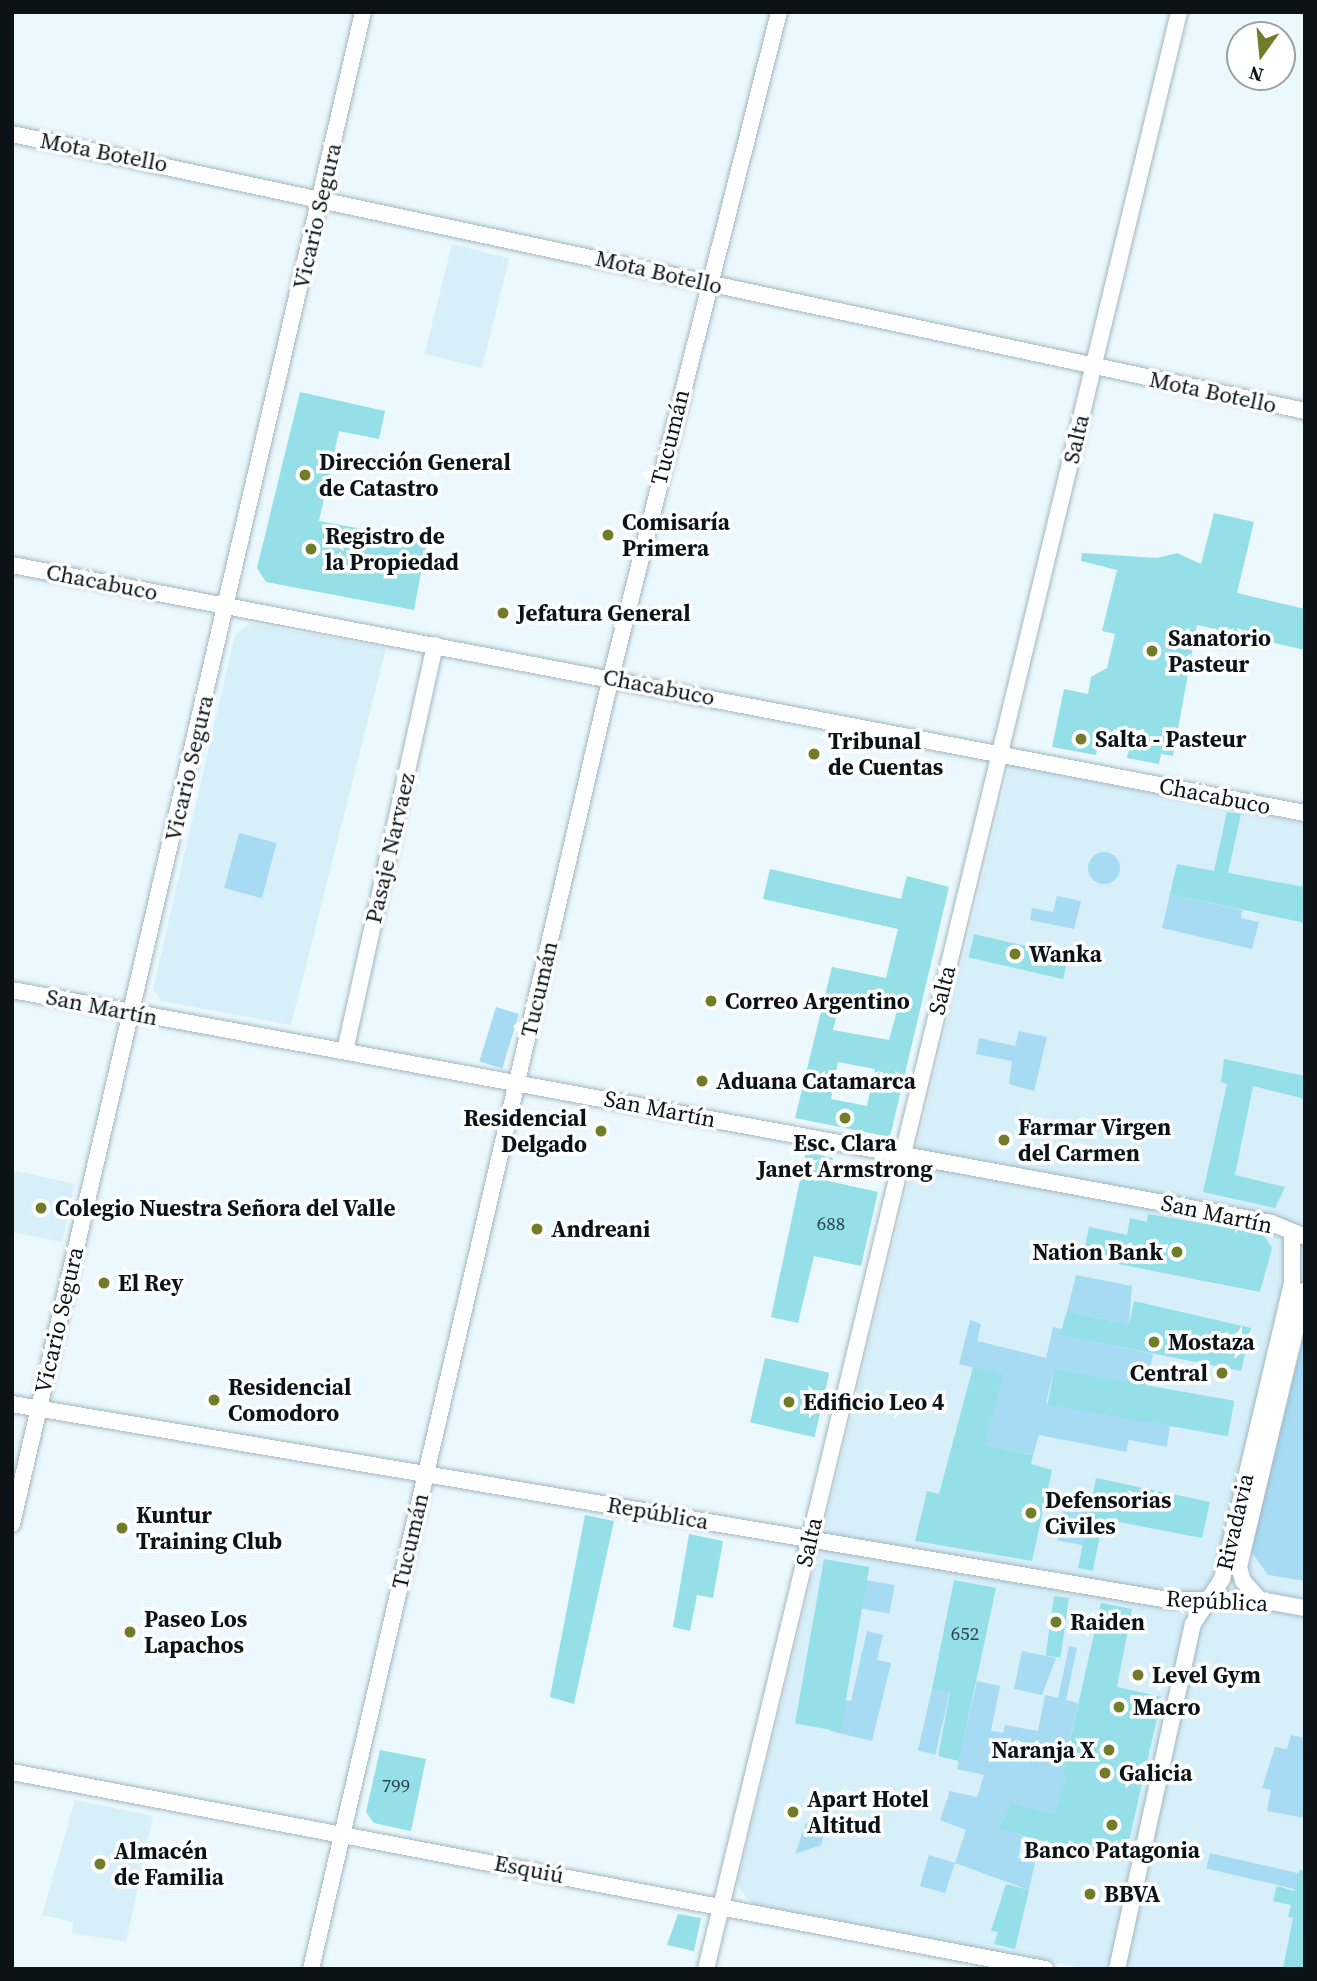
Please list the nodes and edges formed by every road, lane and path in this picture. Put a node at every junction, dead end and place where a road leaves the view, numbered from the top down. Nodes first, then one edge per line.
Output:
1 (363, 12) edge
2 (779, 12) edge
3 (1179, 12) edge
4 (12, 134) edge
5 (322, 196) junction
6 (708, 284) junction
7 (1093, 366) junction
8 (1305, 411) edge
9 (12, 565) edge
10 (227, 606) junction
11 (435, 645) junction
12 (611, 677) junction
13 (1000, 754) junction
14 (1305, 813) edge
15 (12, 990) edge
16 (132, 1013) junction
17 (345, 1051) junction
18 (518, 1082) junction
19 (901, 1155) junction
20 (1299, 1234) edge
21 (1305, 1291) edge
22 (12, 1404) edge
23 (38, 1408) junction
24 (426, 1471) junction
25 (12, 1524) edge
26 (810, 1540) junction
27 (1212, 1600) junction
28 (1260, 1600) junction
29 (1305, 1608) edge
30 (12, 1773) edge
31 (344, 1835) junction
32 (721, 1905) junction
33 (311, 1969) edge
34 (706, 1969) edge
35 (1045, 1969) edge
36 (1117, 1969) edge

1 - 5 street, Vicario Segura
2 - 6 street, Tucumán
3 - 7 street, Salta
4 - 5 street, Mota Botello
5 - 6 street, Mota Botello
5 - 10 street, Vicario Segura
6 - 7 street, Mota Botello
6 - 12 street, Tucumán
7 - 8 street, Mota Botello
7 - 13 street, Salta
9 - 10 street, Chacabuco
10 - 11 street, Chacabuco
10 - 16 street, Vicario Segura
11 - 12 street, Chacabuco
11 - 17 street, Pasaje Narvaez
12 - 13 street, Chacabuco
12 - 18 street, Tucumán
13 - 14 street, Chacabuco
13 - 19 street, Salta
15 - 16 street, San Martín
16 - 17 street, San Martín
16 - 23 street, Vicario Segura
17 - 18 street, San Martín
18 - 19 street, San Martín
18 - 24 street, Tucumán
19 - 20 street, San Martín
19 - 26 street, Salta
20 - 27 street, Rivadavia
21 - 28 street, Rivadavia
22 - 23 street, República
23 - 24 street, República
23 - 25 street, Vicario Segura
24 - 26 street, República
24 - 31 street, Tucumán
26 - 27 street, República
26 - 32 street, Salta
27 - 28 street, República
27 - 36 street, Rivadavia
28 - 29 street, República
30 - 31 street, Esquiú
31 - 32 street, Esquiú
31 - 33 street, Tucumán
32 - 34 street, Salta
32 - 35 street, Esquiú

